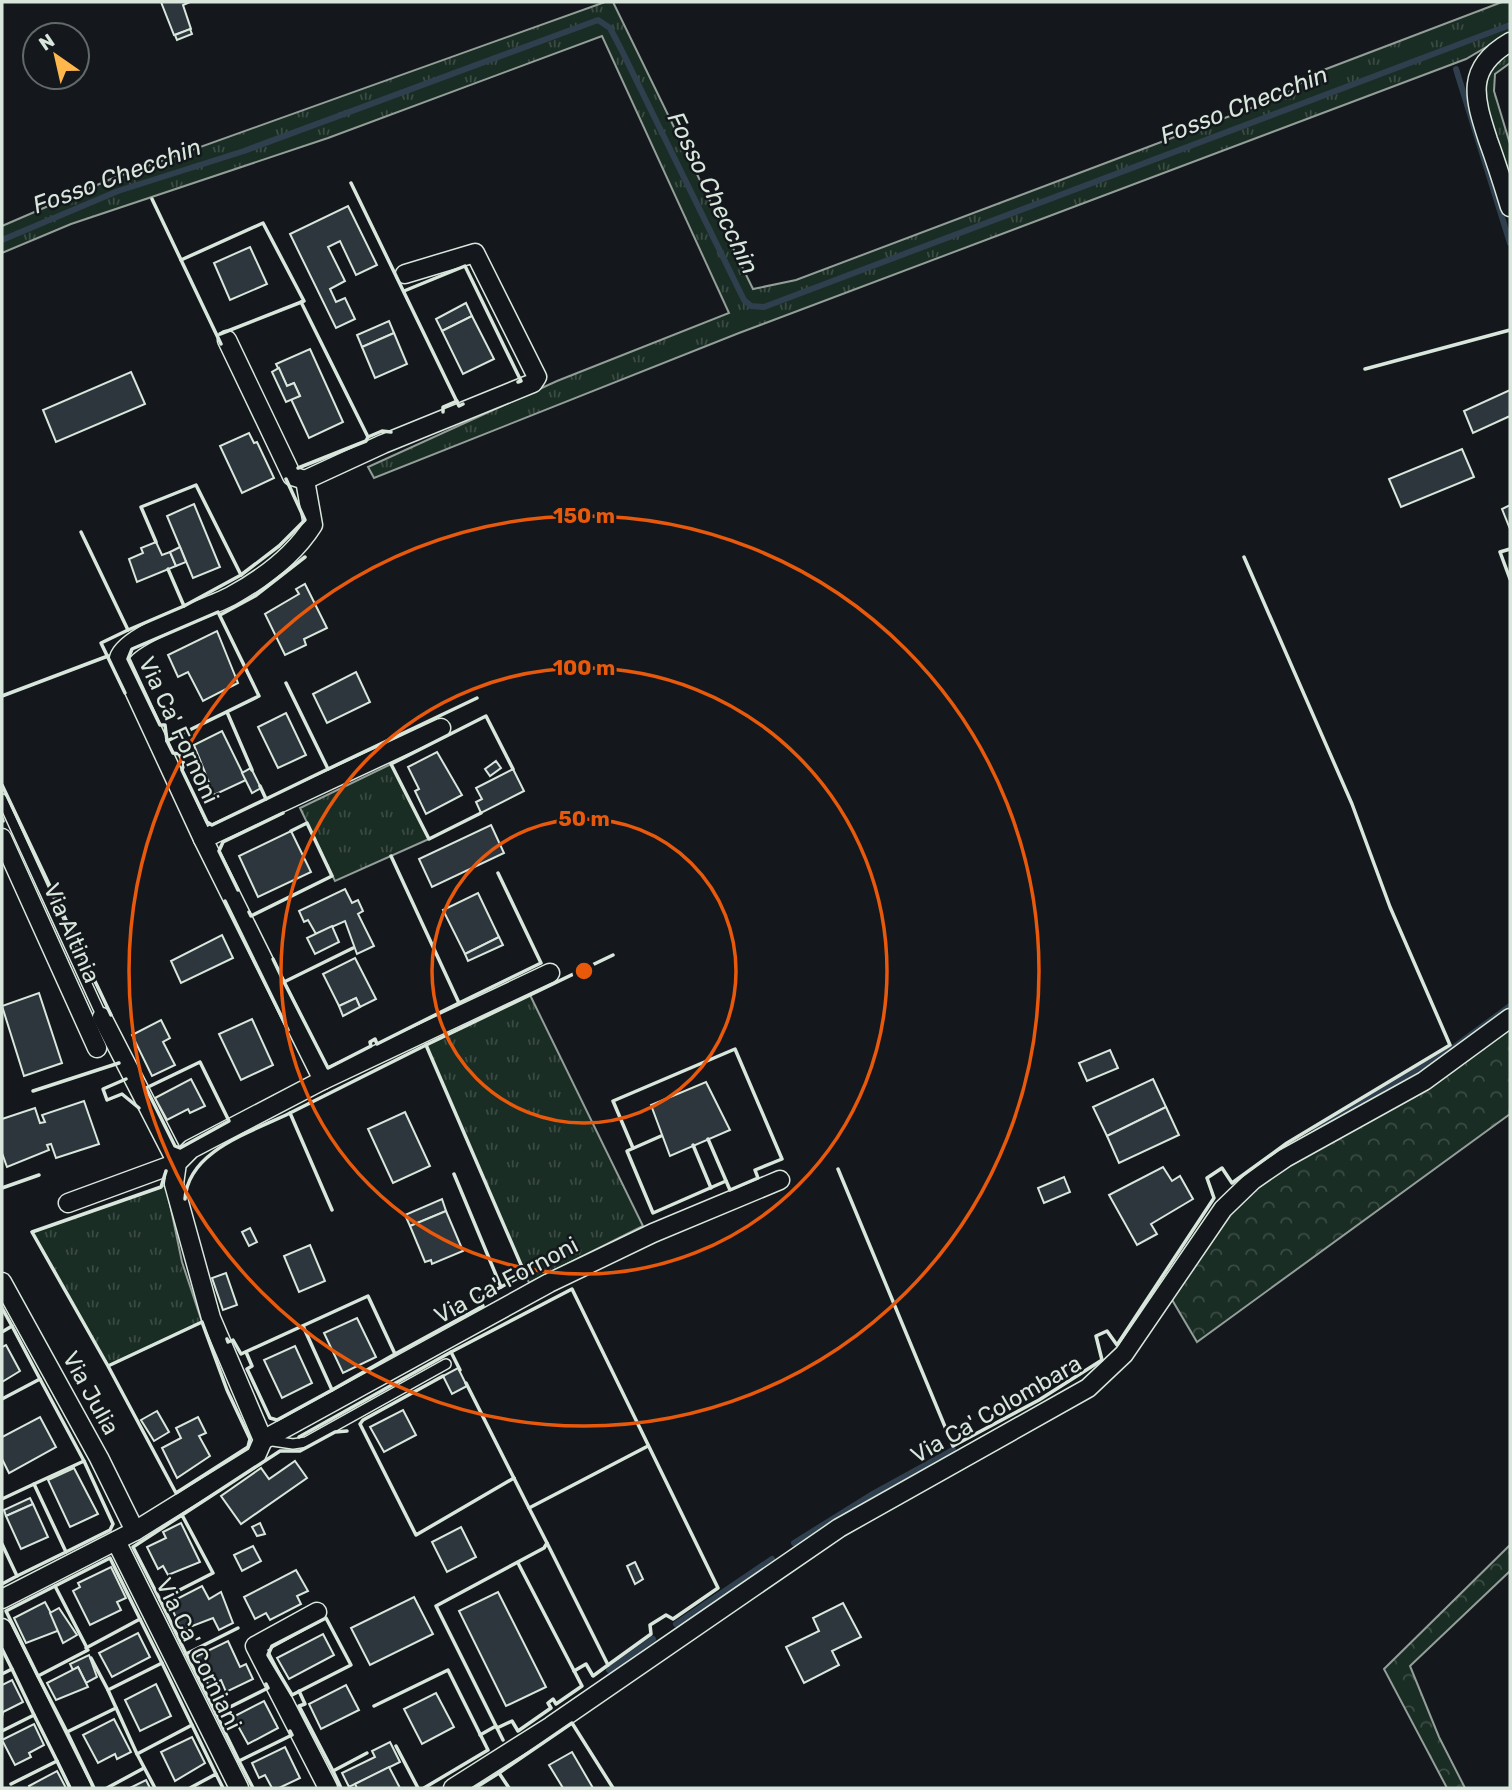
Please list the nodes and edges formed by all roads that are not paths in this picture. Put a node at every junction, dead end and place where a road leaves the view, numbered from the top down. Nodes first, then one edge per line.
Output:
1 (1510, 42) edge
2 (1510, 207) edge
3 (405, 274) dead end
4 (227, 340) dead end
5 (305, 480) junction
6 (441, 727) dead end
7 (2, 799) edge
8 (2, 838) edge
9 (203, 839) junction
10 (550, 973) dead end
11 (102, 1017) joint
12 (1510, 1018) edge
13 (97, 1048) dead end
14 (323, 1080) junction
15 (177, 1163) junction
16 (780, 1180) dead end
17 (68, 1203) dead end
18 (2, 1282) edge
19 (446, 1364) dead end
20 (264, 1440) junction
21 (135, 1531) junction
22 (116, 1541) junction
23 (2, 1600) edge
24 (317, 1612) dead end
25 (2, 1628) edge
26 (82, 1788) edge
27 (239, 1788) edge
28 (328, 1788) edge
29 (453, 1788) edge

1 - 2 street
3 - 5 street
4 - 5 street
5 - 9 street, Via Ca' Fornoni
6 - 9 street
7 - 11 lane
8 - 13 street, Via Altinia
9 - 14 street, Via Ca' Fornoni
10 - 14 street
11 - 15 street
12 - 29 street, Via Ca' Colombara
14 - 15 street
15 - 17 street
15 - 20 street
16 - 20 street, Via Ca' Fornoni
18 - 21 street, Via Julia
19 - 20 lane
20 - 21 street, Via Ca' Fornoni
21 - 22 street, Via Ca' Fornoni
22 - 23 street, Via Ca' Fornoni
22 - 27 street, Via Ca' Corniani
24 - 28 street
25 - 26 street

